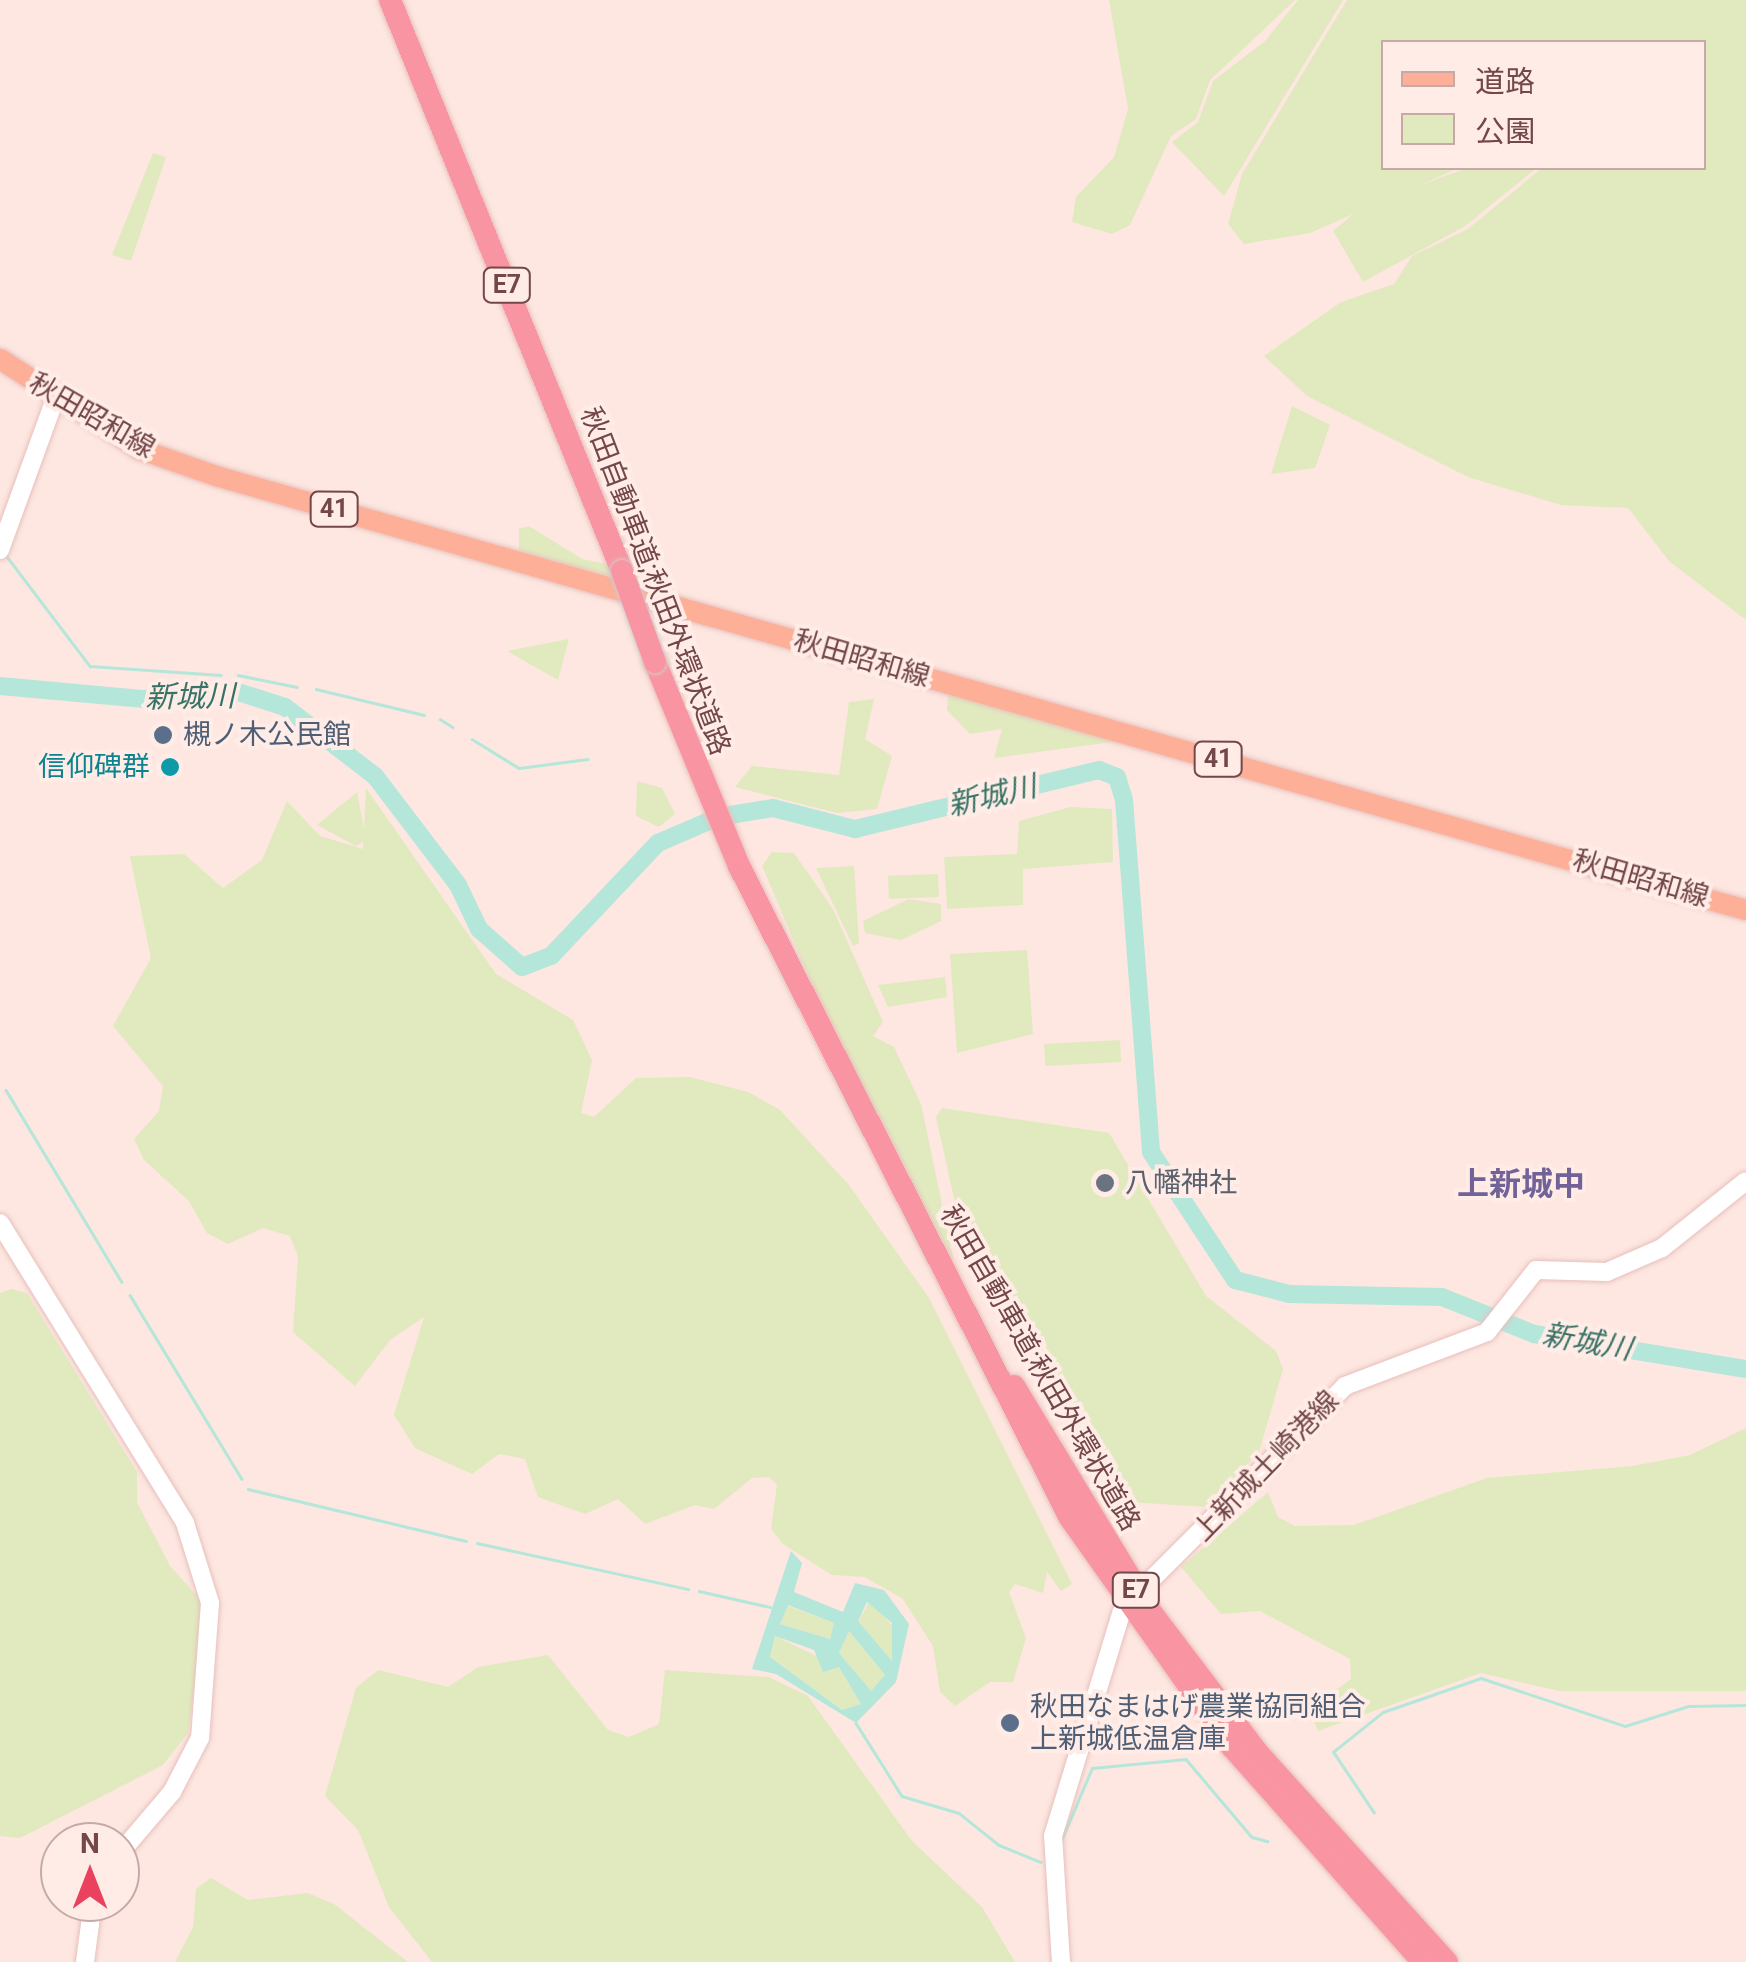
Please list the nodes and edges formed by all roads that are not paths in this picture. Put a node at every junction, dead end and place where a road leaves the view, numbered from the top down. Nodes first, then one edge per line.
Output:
1 (390, 0) edge
2 (0, 359) edge
3 (55, 399) junction
4 (0, 550) edge
5 (1746, 910) edge
6 (890, 1171) junction
7 (1746, 1181) edge
8 (0, 1223) edge
9 (1150, 1582) dead end
10 (1122, 1611) dead end
11 (140, 1830) edge
12 (90, 1922) edge
13 (85, 1962) edge
14 (1061, 1962) edge
15 (1422, 1962) edge
16 (1447, 1962) edge

1 - 6 highway, 秋田自動車道;秋田外環状道路 / E7, bridge
2 - 3 main road, 秋田昭和線 / 41
3 - 4 main road
3 - 5 main road, 秋田昭和線 / 41
6 - 15 highway, 秋田自動車道;秋田外環状道路 / E7
6 - 16 highway, 秋田自動車道;秋田外環状道路 / E7
7 - 9 main road, 上新城土崎港線
8 - 11 main road
10 - 14 main road
12 - 13 main road

